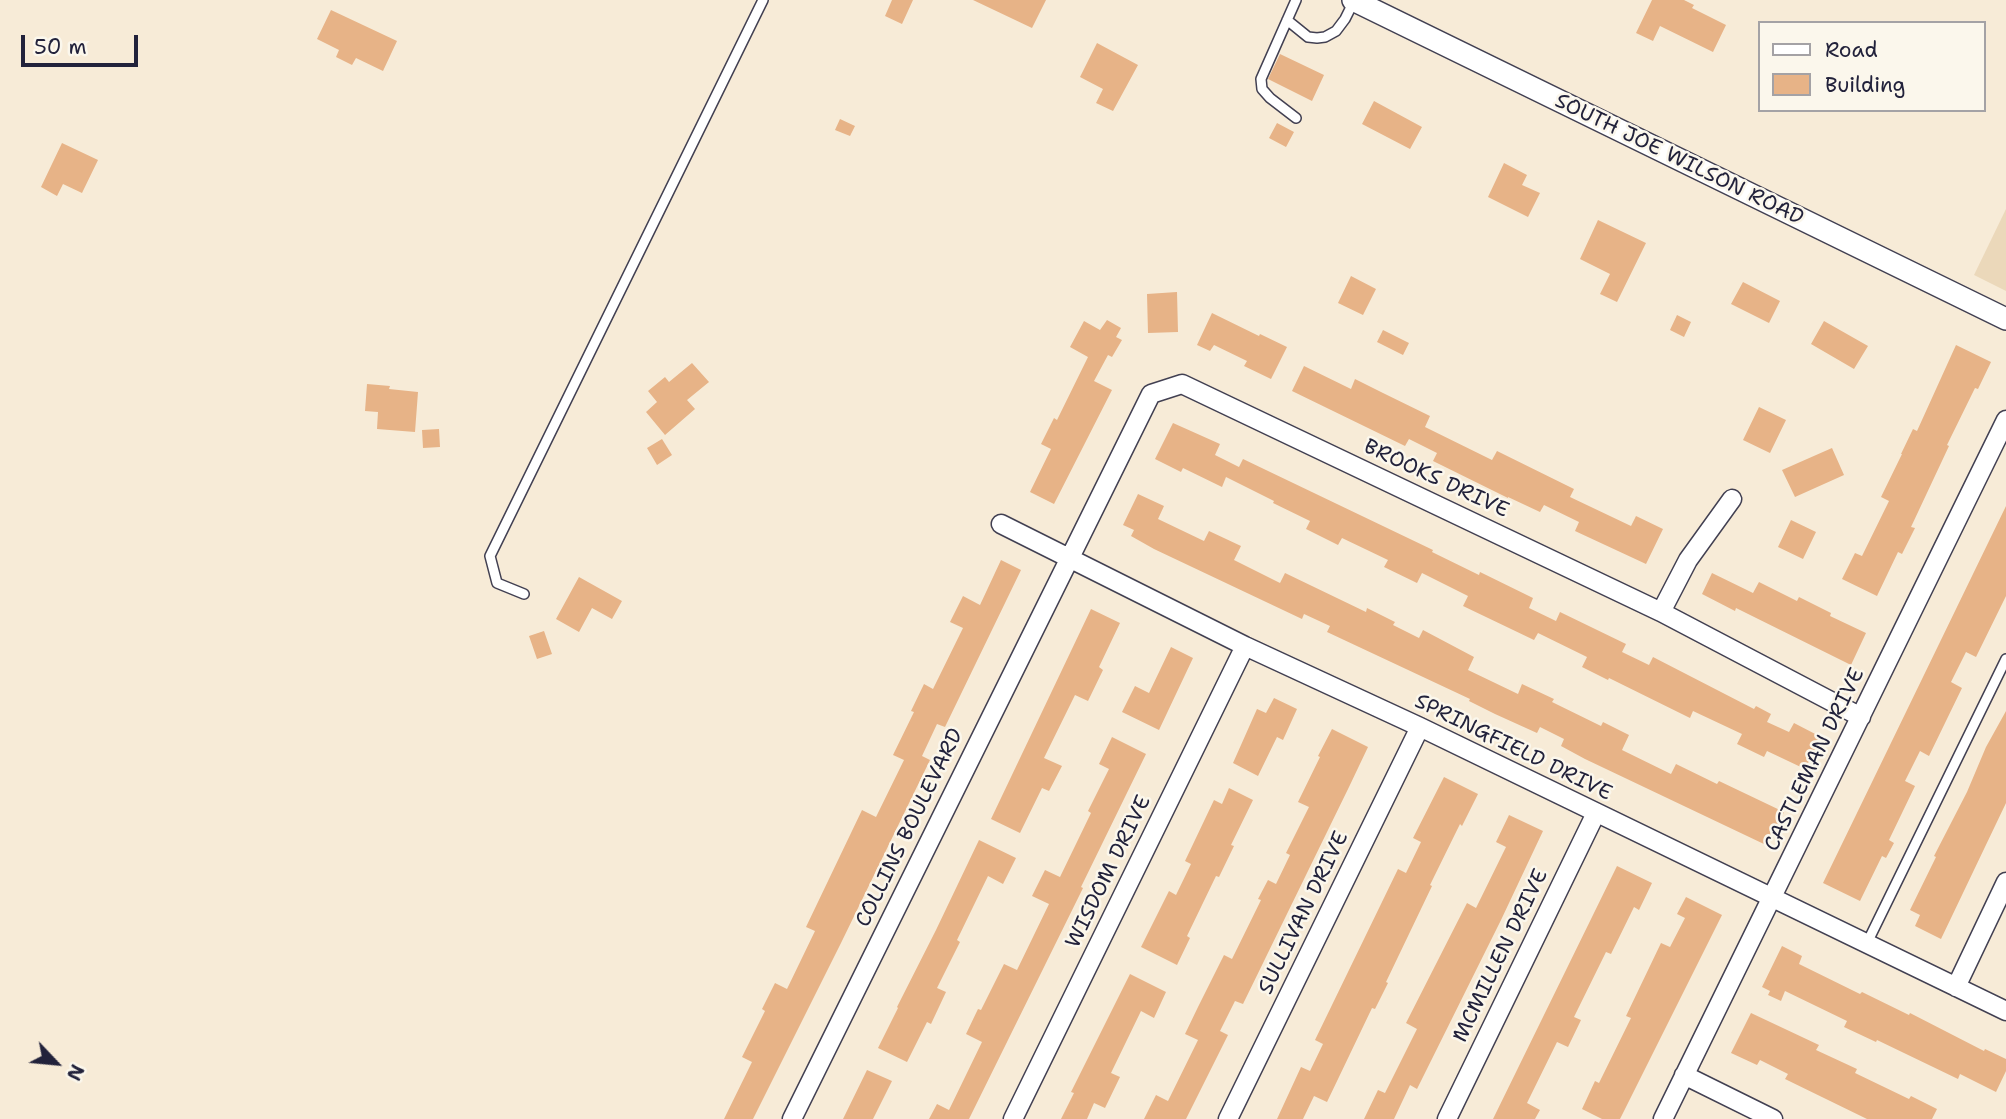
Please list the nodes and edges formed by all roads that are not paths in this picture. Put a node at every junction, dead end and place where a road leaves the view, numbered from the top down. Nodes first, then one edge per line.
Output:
1 (762, 0) edge
2 (1296, 0) edge
3 (1353, 0) edge
4 (1287, 20) junction
5 (1296, 118) dead end
6 (2006, 319) edge
7 (2006, 420) edge
8 (1732, 499) dead end
9 (1001, 524) dead end
10 (1069, 558) junction
11 (524, 594) dead end
12 (1661, 612) junction
13 (1245, 646) junction
14 (2006, 659) edge
15 (1861, 717) junction
16 (1420, 727) junction
17 (1595, 813) junction
18 (2006, 882) edge
19 (1773, 897) junction
20 (1867, 943) junction
21 (1955, 987) junction
22 (2006, 1011) edge
23 (1685, 1075) junction
24 (792, 1119) edge
25 (1013, 1119) edge
26 (1228, 1119) edge
27 (1447, 1119) edge
28 (1663, 1119) edge
29 (1773, 1119) edge

1 - 11 lane
2 - 4 lane
3 - 4 lane
3 - 6 street, SOUTH JOE WILSON ROAD
4 - 5 lane
7 - 15 street, CASTLEMAN DRIVE
8 - 12 street
9 - 10 street, SPRINGFIELD DRIVE
10 - 12 street, BROOKS DRIVE
10 - 13 street, SPRINGFIELD DRIVE
10 - 24 street, COLLINS BOULEVARD
12 - 15 street, BROOKS DRIVE
13 - 16 street, SPRINGFIELD DRIVE
13 - 25 street, WISDOM DRIVE
14 - 20 lane
15 - 19 street, CASTLEMAN DRIVE
16 - 17 street, SPRINGFIELD DRIVE
16 - 26 street, SULLIVAN DRIVE
17 - 19 street, SPRINGFIELD DRIVE
17 - 27 street, MCMILLEN DRIVE
18 - 21 street
19 - 20 street, SPRINGFIELD DRIVE
19 - 23 street, CASTLEMAN DRIVE
20 - 21 street, SPRINGFIELD DRIVE
21 - 22 street, SPRINGFIELD DRIVE
23 - 28 street, CASTLEMAN DRIVE
23 - 29 street

